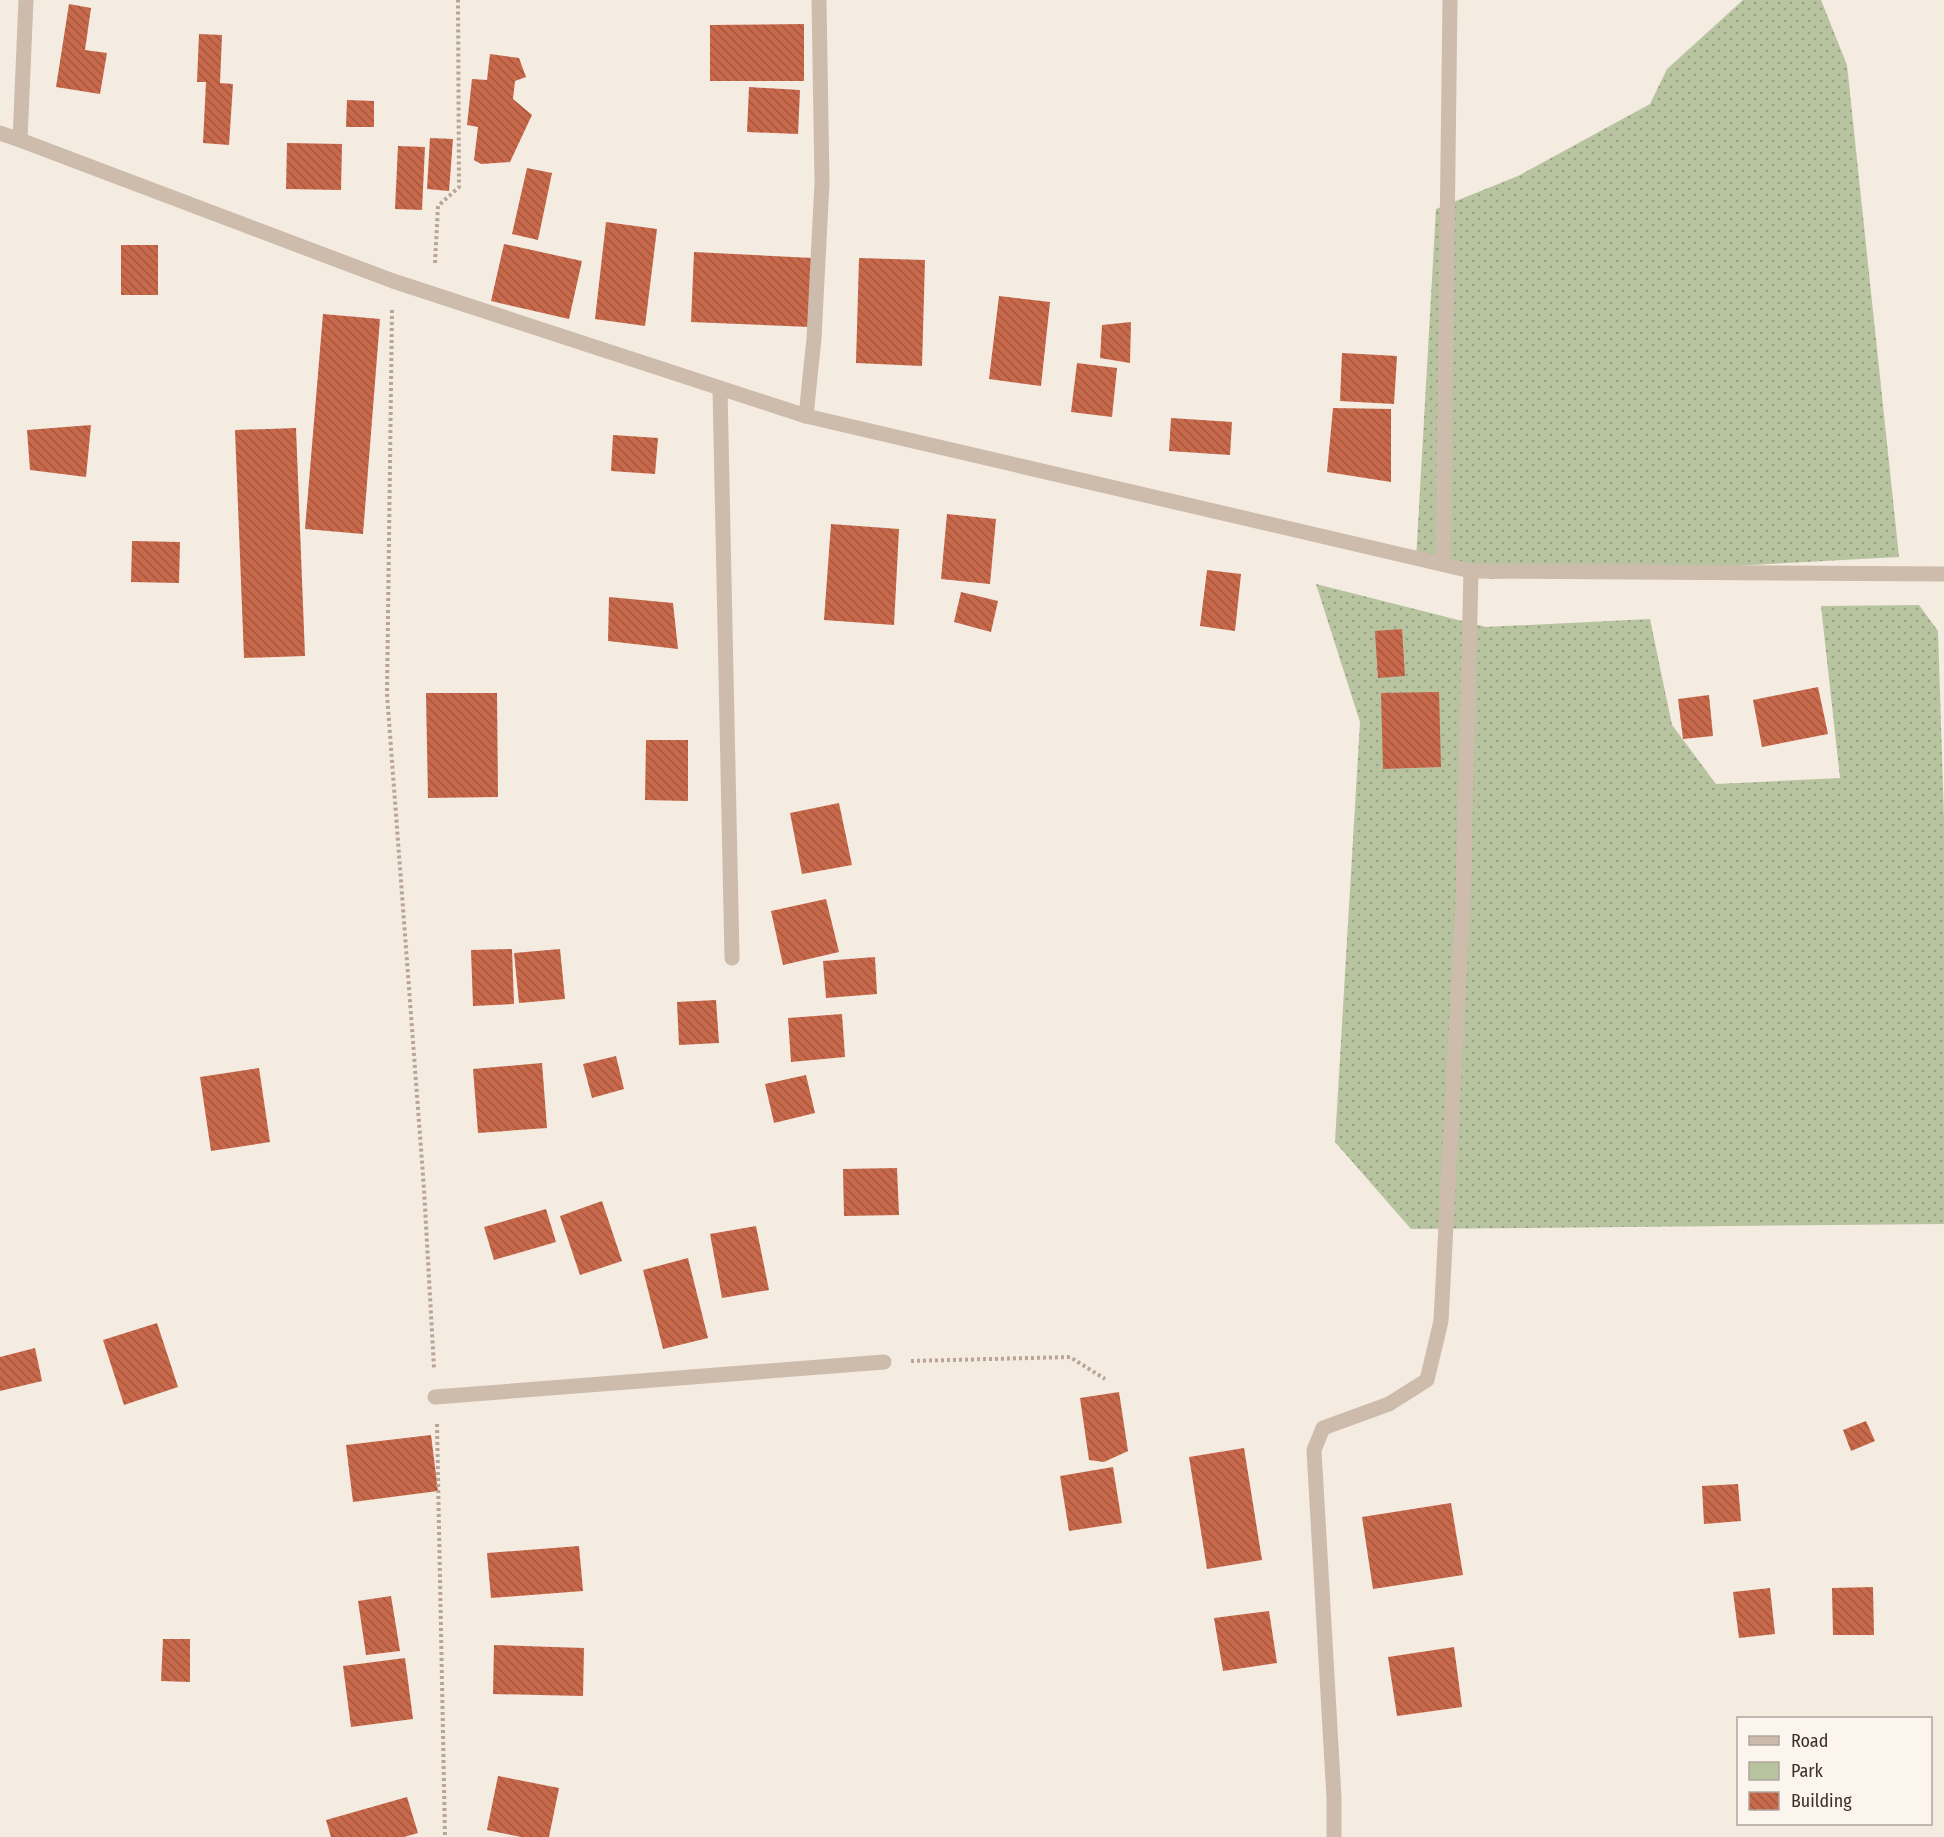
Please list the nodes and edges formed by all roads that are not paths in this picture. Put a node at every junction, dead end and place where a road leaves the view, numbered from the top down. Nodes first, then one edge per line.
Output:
1 (26, 0) edge
2 (819, 0) edge
3 (1450, 0) edge
4 (0, 133) edge
5 (20, 140) junction
6 (720, 389) junction
7 (806, 416) junction
8 (1443, 564) junction
9 (1472, 571) junction
10 (1944, 574) edge
11 (732, 958) dead end
12 (884, 1362) road end
13 (435, 1397) road end
14 (1334, 1837) edge

1 - 5 street
2 - 7 street
3 - 8 street
4 - 5 street
5 - 6 street
6 - 7 street
6 - 11 street
7 - 8 street
8 - 9 street
9 - 10 street
9 - 14 street
12 - 13 street

